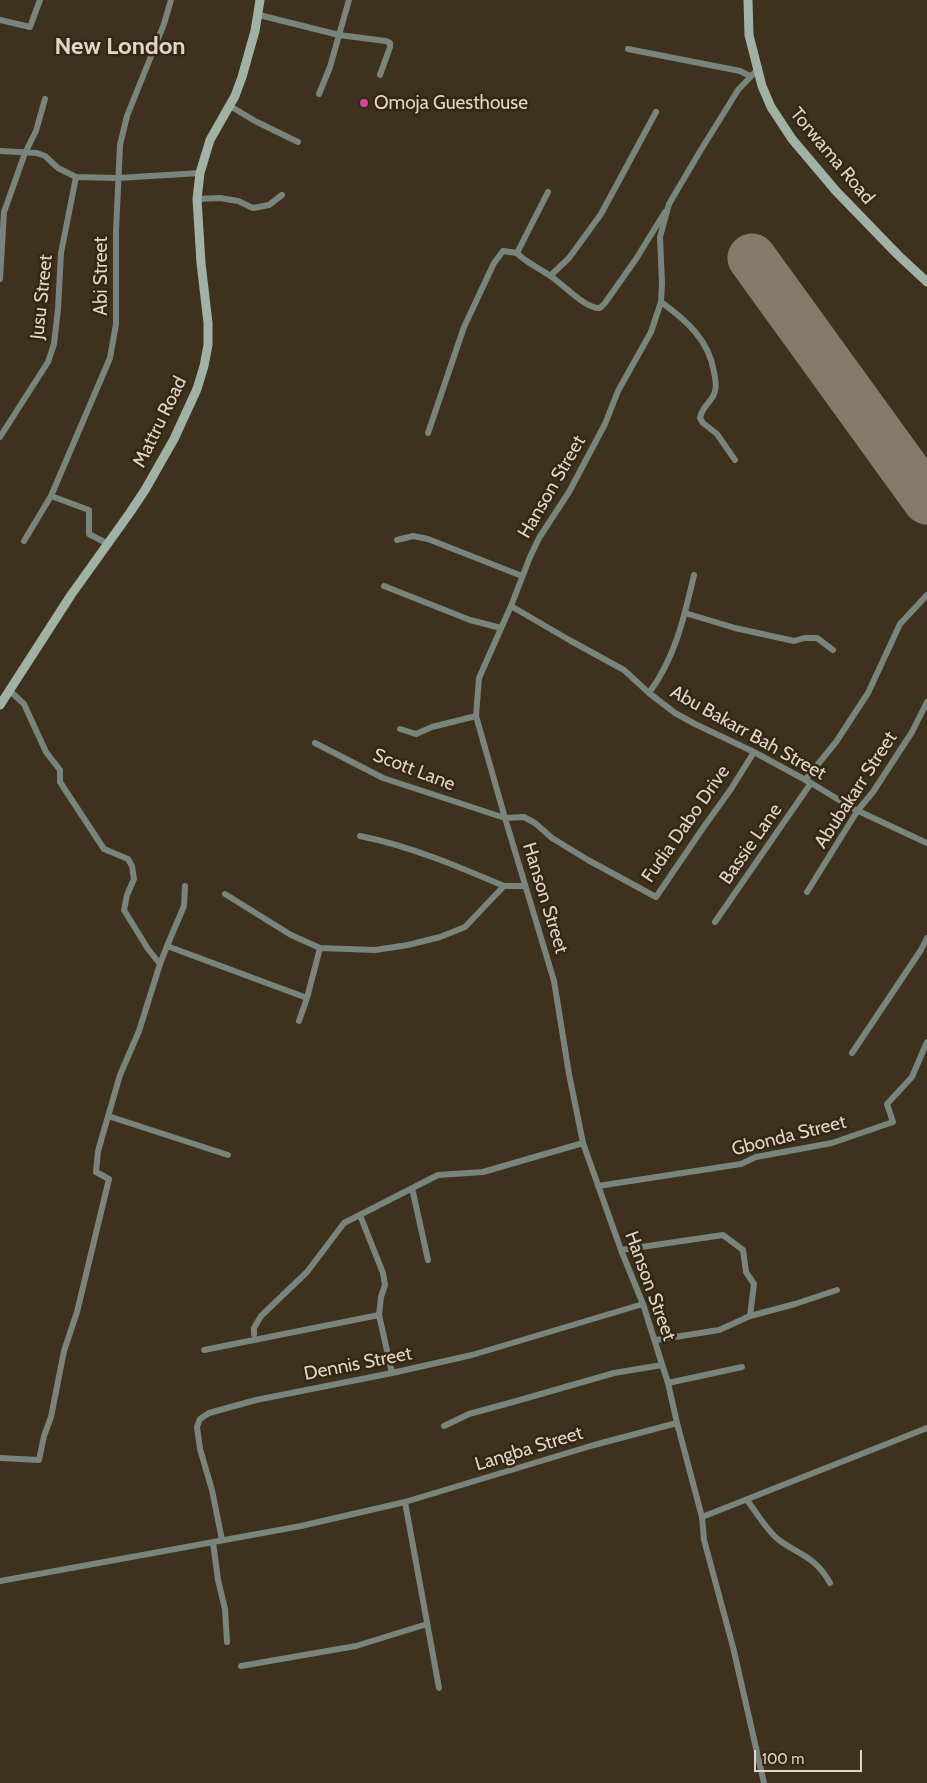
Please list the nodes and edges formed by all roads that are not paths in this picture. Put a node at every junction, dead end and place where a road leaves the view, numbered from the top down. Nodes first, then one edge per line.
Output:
1 (40, 0) edge
2 (172, 0) edge
3 (260, 0) edge
4 (349, 0) edge
5 (748, 0) edge
6 (259, 15) junction
7 (0, 20) edge
8 (339, 35) junction
9 (628, 49) dead end
10 (759, 68) junction
11 (380, 75) dead end
12 (750, 76) junction
13 (319, 94) dead end
14 (45, 98) dead end
15 (230, 106) junction
16 (656, 112) dead end
17 (298, 142) dead end
18 (0, 151) edge
19 (25, 153) junction
20 (200, 173) junction
21 (76, 177) junction
22 (118, 178) junction
23 (548, 192) dead end
24 (282, 195) dead end
25 (197, 199) junction
26 (669, 204) junction
27 (2, 212) edge
28 (517, 253) junction
29 (0, 271) edge
30 (550, 276) junction
31 (0, 279) edge
32 (927, 282) edge
33 (661, 302) junction
34 (428, 432) dead end
35 (0, 437) edge
36 (735, 460) dead end
37 (51, 496) junction
38 (397, 540) dead end
39 (24, 541) dead end
40 (108, 544) junction
41 (694, 575) dead end
42 (522, 576) junction
43 (384, 586) dead end
44 (927, 595) edge
45 (511, 606) junction
46 (685, 613) junction
47 (501, 628) junction
48 (833, 650) dead end
49 (8, 690) junction
50 (649, 693) junction
51 (927, 702) edge
52 (0, 705) edge
53 (476, 716) junction
54 (400, 730) dead end
55 (315, 742) dead end
56 (754, 752) junction
57 (805, 780) junction
58 (811, 783) junction
59 (858, 810) junction
60 (505, 818) junction
61 (360, 836) dead end
62 (927, 843) edge
63 (185, 886) dead end
64 (504, 886) junction
65 (525, 886) junction
66 (807, 892) dead end
67 (225, 894) dead end
68 (714, 922) dead end
69 (927, 938) edge
70 (167, 946) junction
71 (320, 948) junction
72 (160, 964) junction
73 (307, 998) junction
74 (299, 1021) dead end
75 (927, 1042) edge
76 (852, 1053) dead end
77 (108, 1116) junction
78 (583, 1144) junction
79 (228, 1155) dead end
80 (598, 1186) junction
81 (412, 1188) junction
82 (360, 1215) junction
83 (621, 1250) junction
84 (428, 1260) dead end
85 (837, 1290) dead end
86 (643, 1304) junction
87 (379, 1315) junction
88 (750, 1316) junction
89 (254, 1334) dead end
90 (656, 1340) junction
91 (204, 1350) dead end
92 (662, 1365) junction
93 (742, 1367) dead end
94 (392, 1373) junction
95 (668, 1383) junction
96 (677, 1423) junction
97 (444, 1426) dead end
98 (927, 1428) edge
99 (0, 1458) edge
100 (747, 1500) junction
101 (405, 1502) junction
102 (702, 1517) junction
103 (222, 1540) junction
104 (212, 1542) junction
105 (0, 1581) edge
106 (830, 1582) dead end
107 (427, 1624) junction
108 (227, 1642) dead end
109 (242, 1666) dead end
110 (439, 1688) dead end
111 (763, 1781) edge
112 (770, 1783) edge

1 - 7 street
2 - 22 street, Abi Street
3 - 6 main road, Mattru Road
4 - 8 street
5 - 10 main road, Torwama Road
6 - 8 street
6 - 15 main road, Mattru Road
8 - 11 street
8 - 13 street
9 - 12 street
10 - 12 street, Hanson Street
10 - 32 main road, Torwama Road
12 - 26 street, Hanson Street
14 - 19 street
15 - 17 street
15 - 20 main road, Mattru Road
16 - 30 street
18 - 19 street
19 - 21 street
19 - 27 street
20 - 22 street
20 - 25 main road, Mattru Road
21 - 22 street
21 - 35 street, Jusu Street
22 - 37 street, Abi Street
23 - 28 street
24 - 25 street
25 - 40 main road, Mattru Road
26 - 30 street
26 - 33 street, Hanson Street
27 - 29 street
28 - 30 street
28 - 34 street
29 - 31 street
33 - 36 street
33 - 42 street, Hanson Street
37 - 39 street, Abi Street
37 - 40 street
38 - 42 street
40 - 49 main road, Mattru Road
41 - 46 street
42 - 45 street, Hanson Street
43 - 47 street
44 - 57 street
45 - 47 street, Hanson Street
45 - 50 street, Abu Bakarr Bah Street
46 - 48 street
46 - 50 street
47 - 53 street, Hanson Street
49 - 52 main road, Mattru Road
49 - 72 street
50 - 56 street, Abu Bakarr Bah Street
51 - 59 street, Abubakarr Street
53 - 54 street
53 - 60 street, Hanson Street
55 - 60 street, Scott Lane
56 - 57 street, Abu Bakarr Bah Street
56 - 60 street, Fudia Dabo Drive
57 - 58 street, Abu Bakarr Bah Street
58 - 59 street, Abu Bakarr Bah Street
58 - 68 street, Bassie Lane
59 - 62 street, Abu Bakarr Bah Street
59 - 66 street, Abubakarr Street
60 - 65 street, Hanson Street
61 - 64 street
63 - 70 street
64 - 65 street
64 - 71 street
65 - 78 street, Hanson Street
67 - 71 street
69 - 76 street
70 - 72 street
70 - 73 street
71 - 73 street
72 - 77 street
73 - 74 street
75 - 80 street, Gbonda Street
77 - 79 street
77 - 99 street
78 - 80 street, Hanson Street
78 - 81 street
80 - 83 street, Hanson Street
81 - 82 street
81 - 84 street
82 - 87 street
82 - 89 street
83 - 86 street, Hanson Street
83 - 88 street
85 - 88 street
86 - 90 street, Hanson Street
86 - 94 street, Dennis Street
87 - 91 street
87 - 94 street
88 - 90 street
90 - 92 street, Hanson Street
92 - 95 street, Hanson Street
92 - 97 street
93 - 95 street
94 - 103 street, Dennis Street
95 - 96 street, Hanson Street
96 - 101 street, Langba Street
96 - 102 street, Hanson Street
98 - 100 street
100 - 102 street
100 - 106 street
101 - 103 street, Langba Street
101 - 107 street
102 - 111 street, Hanson Street
103 - 104 street, Langba Street
104 - 105 street, Langba Street
104 - 108 street
107 - 109 street
107 - 110 street
111 - 112 street

